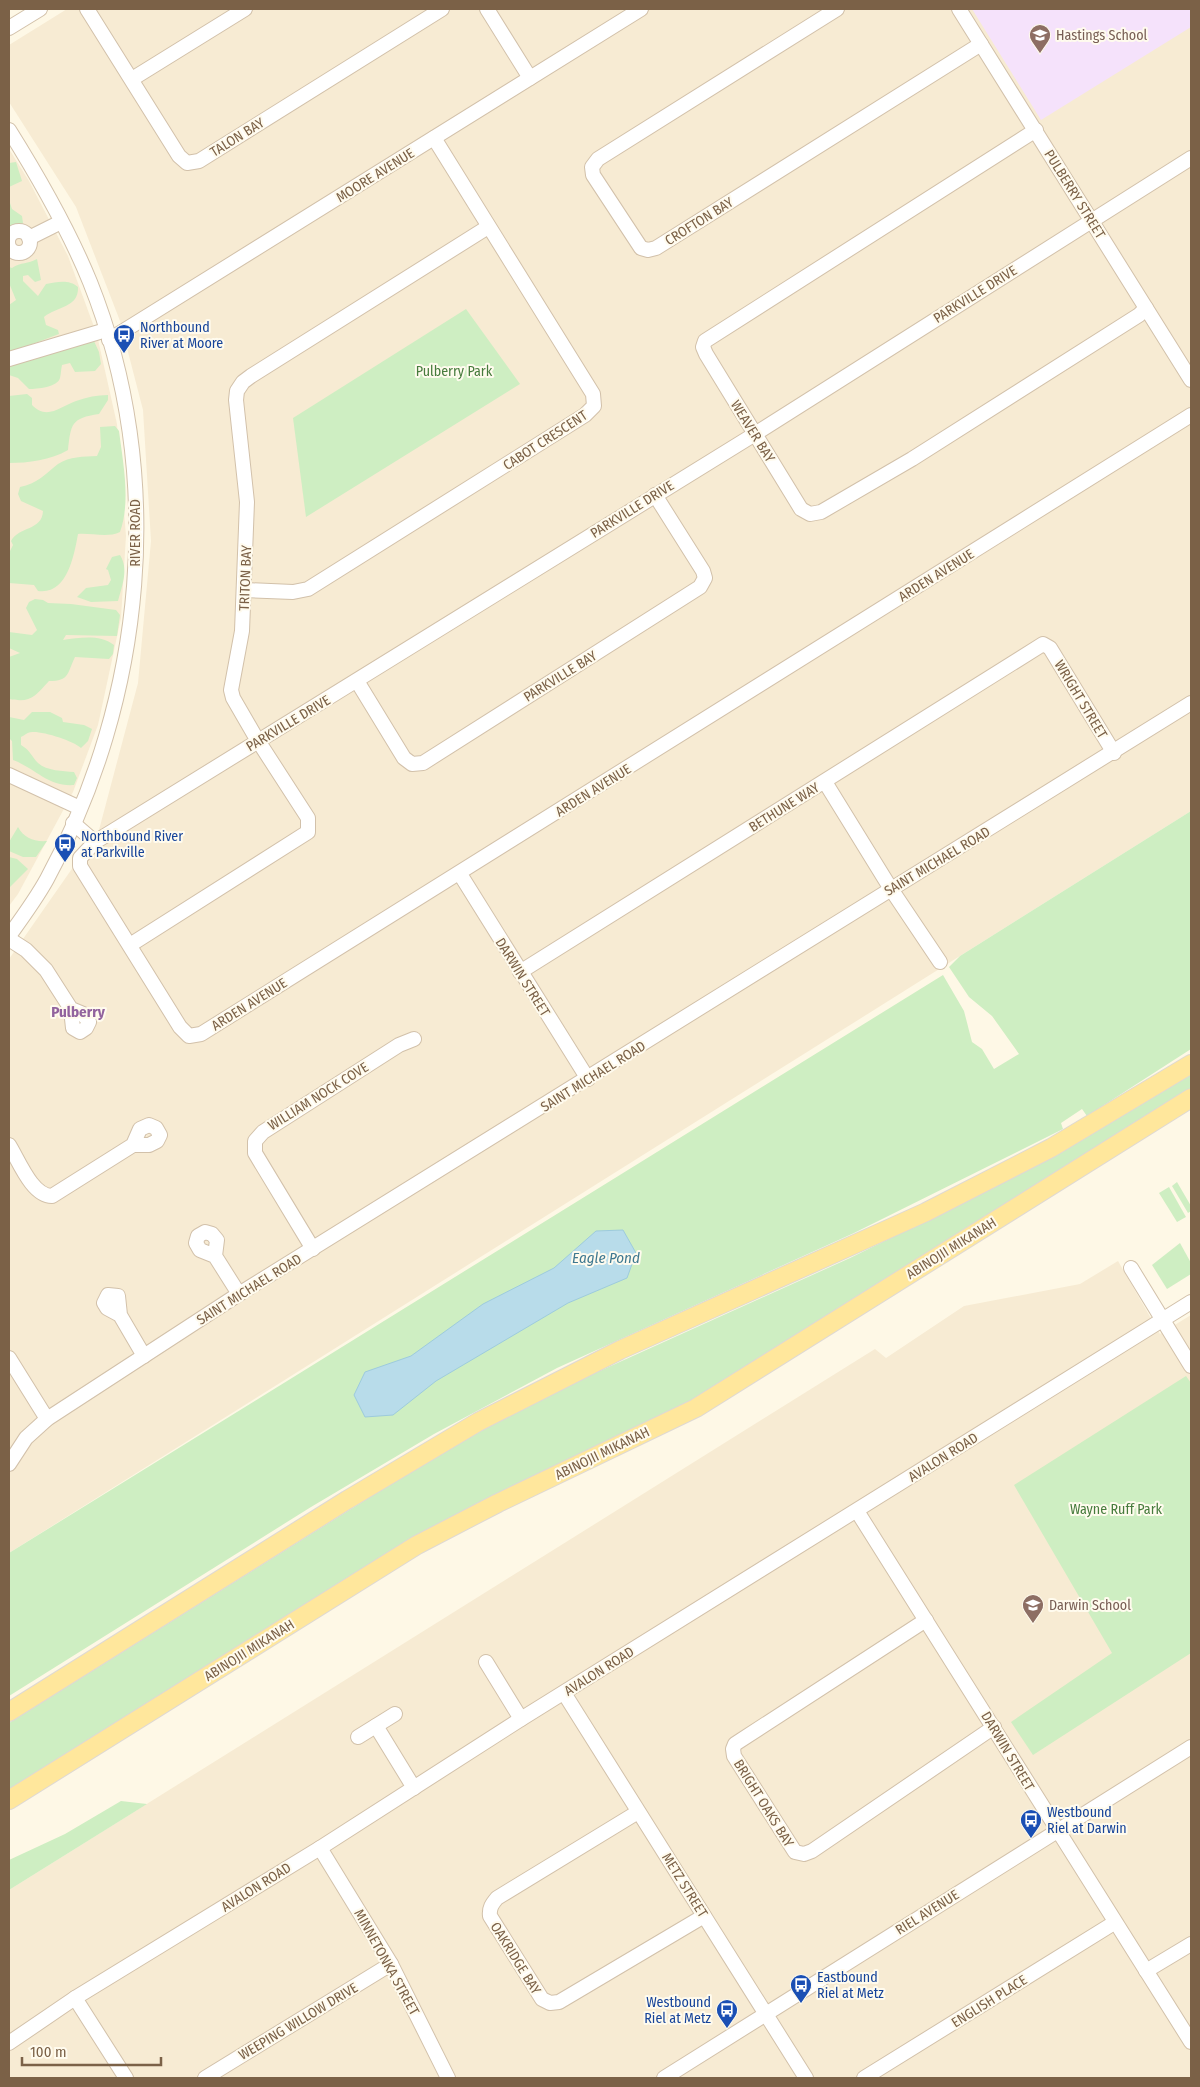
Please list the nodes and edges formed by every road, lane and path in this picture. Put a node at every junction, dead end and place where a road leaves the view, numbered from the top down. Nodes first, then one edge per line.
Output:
1 (40, 9) edge
2 (87, 9) edge
3 (244, 9) edge
4 (442, 9) edge
5 (487, 9) edge
6 (641, 9) edge
7 (837, 9) edge
8 (959, 9) edge
9 (9, 28) edge
10 (981, 44) junction
11 (530, 78) junction
12 (132, 79) junction
13 (9, 130) edge
14 (1036, 130) junction
15 (434, 138) junction
16 (1191, 158) edge
17 (1091, 220) junction
18 (62, 222) junction
19 (488, 228) junction
20 (29, 238) dead end
21 (1146, 308) junction
22 (107, 335) junction
23 (9, 359) edge
24 (1191, 380) edge
25 (1191, 415) edge
26 (755, 434) junction
27 (655, 495) junction
28 (245, 590) junction
29 (1048, 645) joint
30 (357, 682) junction
31 (1191, 703) edge
32 (258, 741) junction
33 (1114, 753) junction
34 (9, 775) edge
35 (825, 782) junction
36 (80, 808) junction
37 (73, 824) junction
38 (95, 842) junction
39 (460, 874) junction
40 (891, 889) junction
41 (9, 938) edge
42 (130, 945) junction
43 (940, 962) dead end
44 (520, 972) junction
45 (71, 1009) dead end
46 (414, 1039) dead end
47 (1191, 1064) edge
48 (588, 1079) junction
49 (1191, 1098) edge
50 (9, 1145) edge
51 (132, 1145) dead end
52 (313, 1249) junction
53 (215, 1256) dead end
54 (1131, 1268) dead end
55 (239, 1294) junction
56 (1191, 1302) edge
57 (120, 1315) dead end
58 (1163, 1320) junction
59 (144, 1356) junction
60 (9, 1358) edge
61 (1191, 1366) edge
62 (47, 1419) junction
63 (9, 1464) edge
64 (857, 1512) junction
65 (926, 1620) junction
66 (486, 1662) dead end
67 (564, 1693) junction
68 (9, 1712) edge
69 (395, 1714) dead end
70 (521, 1719) junction
71 (376, 1726) junction
72 (994, 1727) junction
73 (358, 1736) dead end
74 (1191, 1747) edge
75 (414, 1788) junction
76 (9, 1800) edge
77 (638, 1812) junction
78 (1056, 1830) junction
79 (320, 1848) junction
80 (704, 1916) junction
81 (1114, 1923) junction
82 (1191, 1944) edge
83 (392, 1964) junction
84 (1146, 1971) junction
85 (75, 1998) junction
86 (766, 2015) junction
87 (1191, 2042) edge
88 (9, 2043) edge
89 (212, 2077) edge
90 (444, 2077) edge
91 (126, 2078) edge
92 (664, 2078) edge
93 (806, 2078) edge
94 (864, 2078) edge

1 - 9 street
2 - 12 street, TALON BAY
3 - 12 street
4 - 12 street, TALON BAY
5 - 11 street
6 - 11 street, MOORE AVENUE
7 - 10 street, CROFTON BAY
8 - 10 street, PULBERRY STREET
10 - 14 street, PULBERRY STREET
11 - 15 street, MOORE AVENUE
13 - 18 street, RIVER ROAD
14 - 17 street, PULBERRY STREET
14 - 26 street, WEAVER BAY
15 - 19 street, CABOT CRESCENT
15 - 22 street, MOORE AVENUE
16 - 17 street, PARKVILLE DRIVE
17 - 21 street, PULBERRY STREET
17 - 26 street, PARKVILLE DRIVE
18 - 20 street
18 - 22 street, RIVER ROAD
19 - 28 street, TRITON BAY
19 - 28 street, CABOT CRESCENT
21 - 24 street, PULBERRY STREET
21 - 26 street, WEAVER BAY
22 - 23 street, MOORE AVENUE
22 - 36 street, RIVER ROAD
25 - 39 street, ARDEN AVENUE
26 - 27 street, PARKVILLE DRIVE
27 - 30 street, PARKVILLE DRIVE
27 - 30 street, PARKVILLE BAY
28 - 32 street, TRITON BAY
29 - 33 street, WRIGHT STREET
29 - 35 street, BETHUNE WAY
30 - 32 street, PARKVILLE DRIVE
31 - 33 street, SAINT MICHAEL ROAD
32 - 38 street, PARKVILLE DRIVE
32 - 42 street, TRITON BAY
33 - 40 street, SAINT MICHAEL ROAD
34 - 36 street
35 - 40 street
35 - 44 street, BETHUNE WAY
36 - 37 street, RIVER ROAD
37 - 38 street
37 - 41 street, RIVER ROAD
38 - 42 street, ARDEN AVENUE
39 - 42 street, ARDEN AVENUE
39 - 44 street, DARWIN STREET
40 - 43 street
40 - 48 street, SAINT MICHAEL ROAD
41 - 45 street
44 - 48 street, DARWIN STREET
46 - 52 street, WILLIAM NOCK COVE
47 - 68 main road
48 - 52 street, SAINT MICHAEL ROAD
49 - 76 main road, ABINOJII MIKANAH
50 - 51 street
52 - 55 street, SAINT MICHAEL ROAD
53 - 55 street
54 - 58 street
55 - 59 street, SAINT MICHAEL ROAD
56 - 58 street, AVALON ROAD
57 - 59 street
58 - 61 street
58 - 64 street, AVALON ROAD
59 - 62 street, SAINT MICHAEL ROAD
60 - 62 street
62 - 63 street, SAINT MICHAEL ROAD
64 - 65 street, DARWIN STREET
64 - 67 street, AVALON ROAD
65 - 72 street, DARWIN STREET
65 - 72 street, BRIGHT OAKS BAY
66 - 70 street
67 - 70 street, AVALON ROAD
67 - 77 street, METZ STREET
69 - 71 street
70 - 75 street, AVALON ROAD
71 - 73 street
71 - 75 street
72 - 78 street, DARWIN STREET
74 - 78 street, RIEL AVENUE
75 - 79 street, AVALON ROAD
77 - 80 street, METZ STREET
77 - 80 street, OAKRIDGE BAY
78 - 81 street, DARWIN STREET
78 - 86 street, RIEL AVENUE
79 - 83 street, MINNETONKA STREET
79 - 85 street, AVALON ROAD
80 - 86 street, METZ STREET
81 - 84 street, DARWIN STREET
81 - 94 street, ENGLISH PLACE
82 - 84 street
83 - 89 street, WEEPING WILLOW DRIVE
83 - 90 street, MINNETONKA STREET
84 - 87 street, DARWIN STREET
85 - 88 street, AVALON ROAD
85 - 91 street
86 - 92 street, RIEL AVENUE
86 - 93 street, METZ STREET

